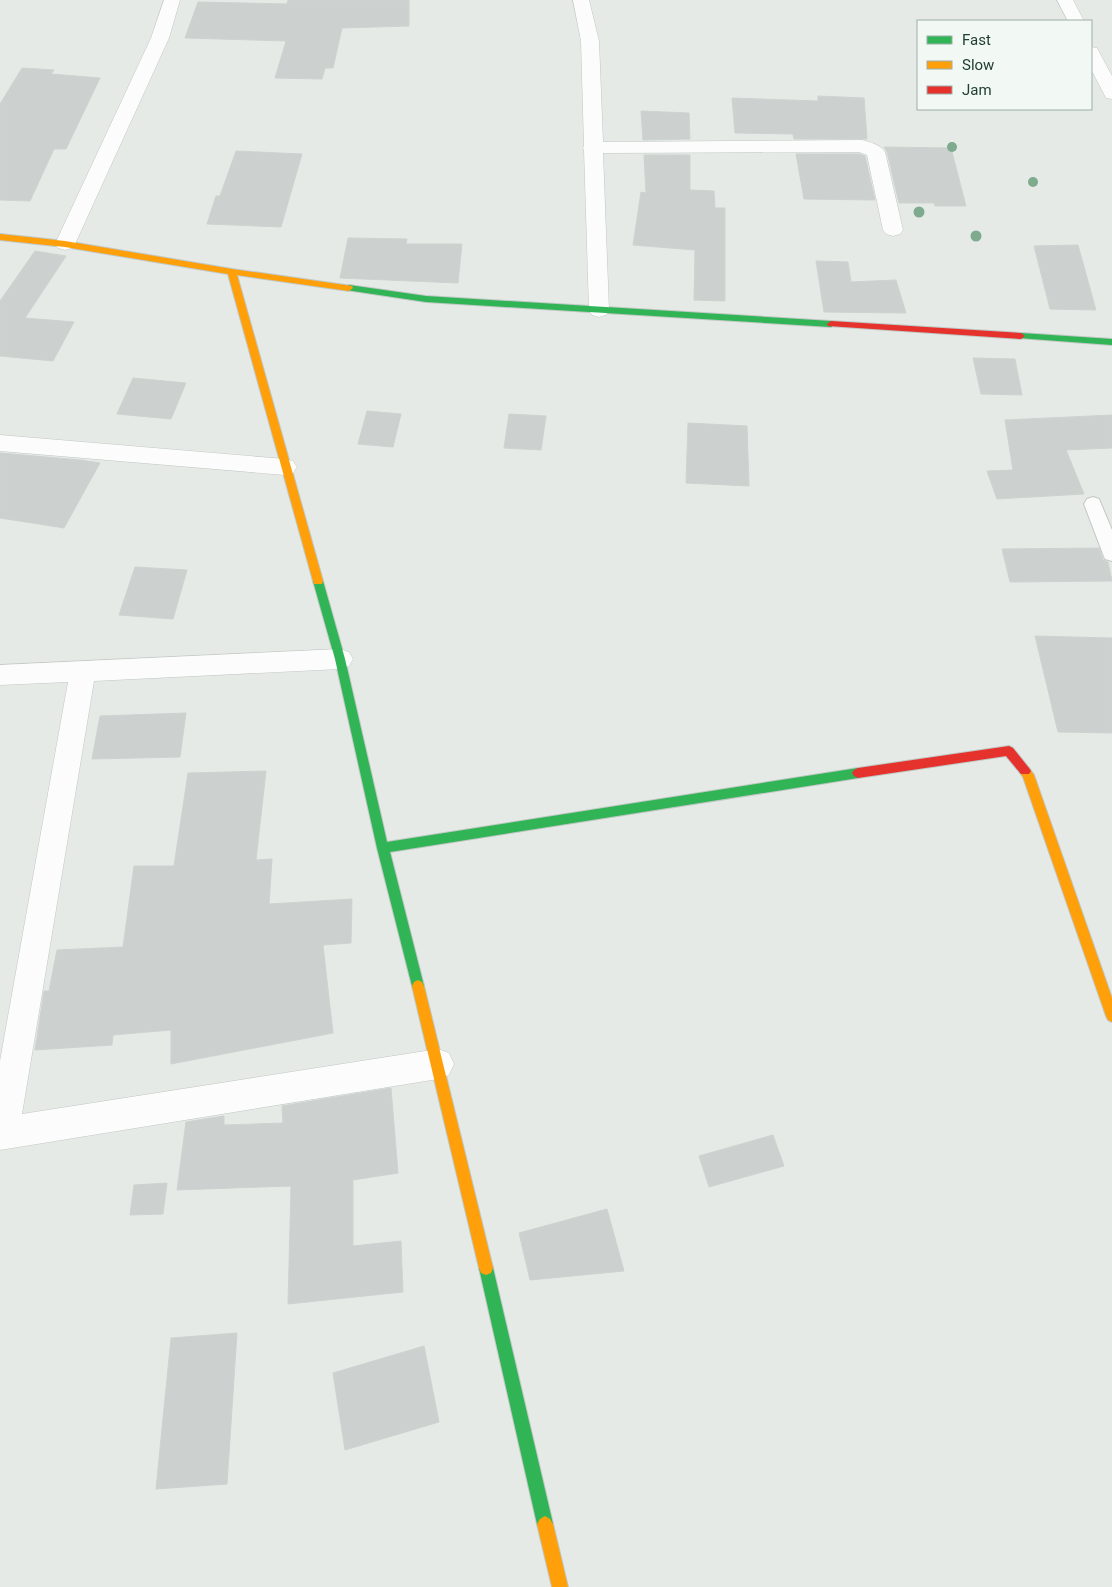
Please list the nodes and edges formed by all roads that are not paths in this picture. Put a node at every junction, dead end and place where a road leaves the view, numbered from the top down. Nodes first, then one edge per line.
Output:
1 (172, 0) edge
2 (581, 0) edge
3 (1065, 0) edge
4 (1075, 20) edge
5 (1092, 54) edge
6 (1112, 94) edge
7 (592, 148) junction
8 (893, 230) dead end
9 (0, 237) edge
10 (65, 244) junction
11 (232, 272) junction
12 (599, 310) junction
13 (1112, 342) edge
14 (0, 443) edge
15 (285, 467) junction
16 (1094, 504) dead end
17 (1112, 554) edge
18 (340, 659) junction
19 (83, 671) junction
20 (0, 675) edge
21 (383, 848) junction
22 (1112, 1016) edge
23 (438, 1064) junction
24 (2, 1134) edge
25 (560, 1587) edge

1 - 10 street
2 - 7 street
3 - 4 street
5 - 6 street
7 - 8 street
7 - 12 street
9 - 10 street
10 - 11 street
11 - 12 street
11 - 15 street
12 - 13 street
14 - 15 street
15 - 18 street
16 - 17 lane
18 - 19 street
18 - 21 street
19 - 20 street
19 - 24 street
21 - 22 street
21 - 23 street
23 - 24 street
23 - 25 street

